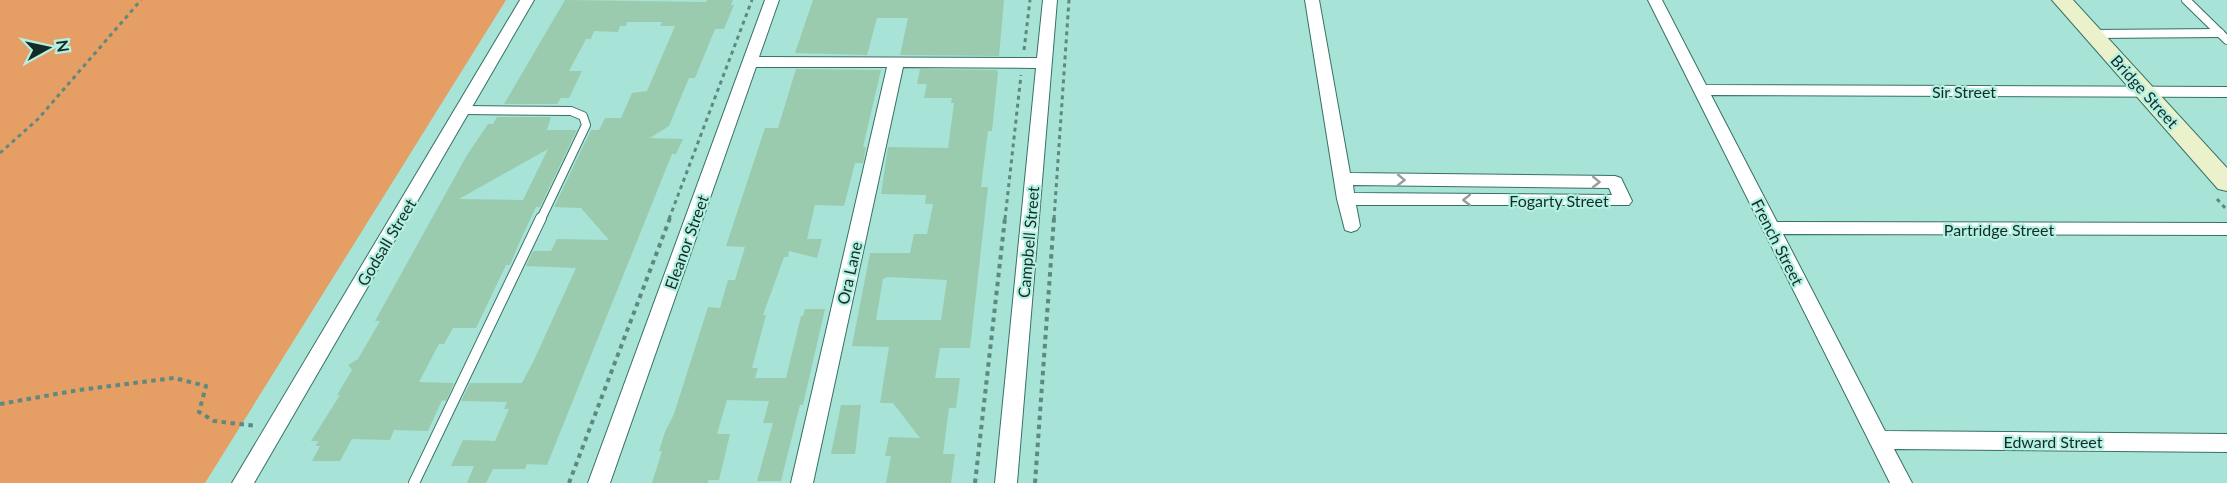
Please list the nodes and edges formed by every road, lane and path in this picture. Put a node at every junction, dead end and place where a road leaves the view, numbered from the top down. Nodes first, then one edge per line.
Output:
1 (141, 0) edge
2 (527, 0) edge
3 (752, 0) edge
4 (772, 0) edge
5 (1030, 0) edge
6 (1050, 0) edge
7 (1069, 0) edge
8 (1312, 0) edge
9 (1656, 0) edge
10 (2062, 0) edge
11 (2186, 0) edge
12 (2220, 33) junction
13 (2092, 34) junction
14 (2227, 40) edge
15 (750, 62) junction
16 (896, 63) junction
17 (1022, 63) junction
18 (1044, 63) junction
19 (1702, 90) junction
20 (2145, 92) junction
21 (2227, 92) edge
22 (465, 110) junction
23 (0, 153) edge
24 (1343, 180) junction
25 (2227, 183) edge
26 (1346, 199) junction
27 (1351, 226) dead end
28 (1771, 228) junction
29 (2227, 229) edge
30 (0, 404) edge
31 (276, 428) junction
32 (1880, 440) junction
33 (2227, 442) edge
34 (243, 483) edge
35 (414, 483) edge
36 (569, 483) edge
37 (599, 483) edge
38 (802, 483) edge
39 (975, 483) edge
40 (1006, 483) edge
41 (1035, 483) edge
42 (1901, 483) edge

1 - 23 path
2 - 22 street, Godsall Street
3 - 36 path
4 - 15 street, Eleanor Street
5 - 17 path
6 - 18 street, Campbell Street
7 - 41 path
8 - 24 street
9 - 19 street, French Street
10 - 13 main road, Bridge Street
11 - 12 lane
12 - 13 lane
12 - 14 lane
13 - 20 main road, Bridge Street
15 - 16 street
15 - 37 street, Eleanor Street
16 - 17 street
16 - 38 street, Ora Lane
17 - 18 street
17 - 39 path
18 - 40 street, Campbell Street
19 - 20 street, Sir Street
19 - 28 street, French Street
20 - 21 street, Sir Street
20 - 25 main road, Bridge Street
22 - 31 street, Godsall Street
22 - 35 lane
24 - 26 street
24 -> 26 street, Fogarty Street
26 - 27 street
28 - 29 street, Partridge Street
28 - 32 street, French Street
30 - 31 path
31 - 34 street, Godsall Street
32 - 33 street, Edward Street
32 - 42 street, French Street

